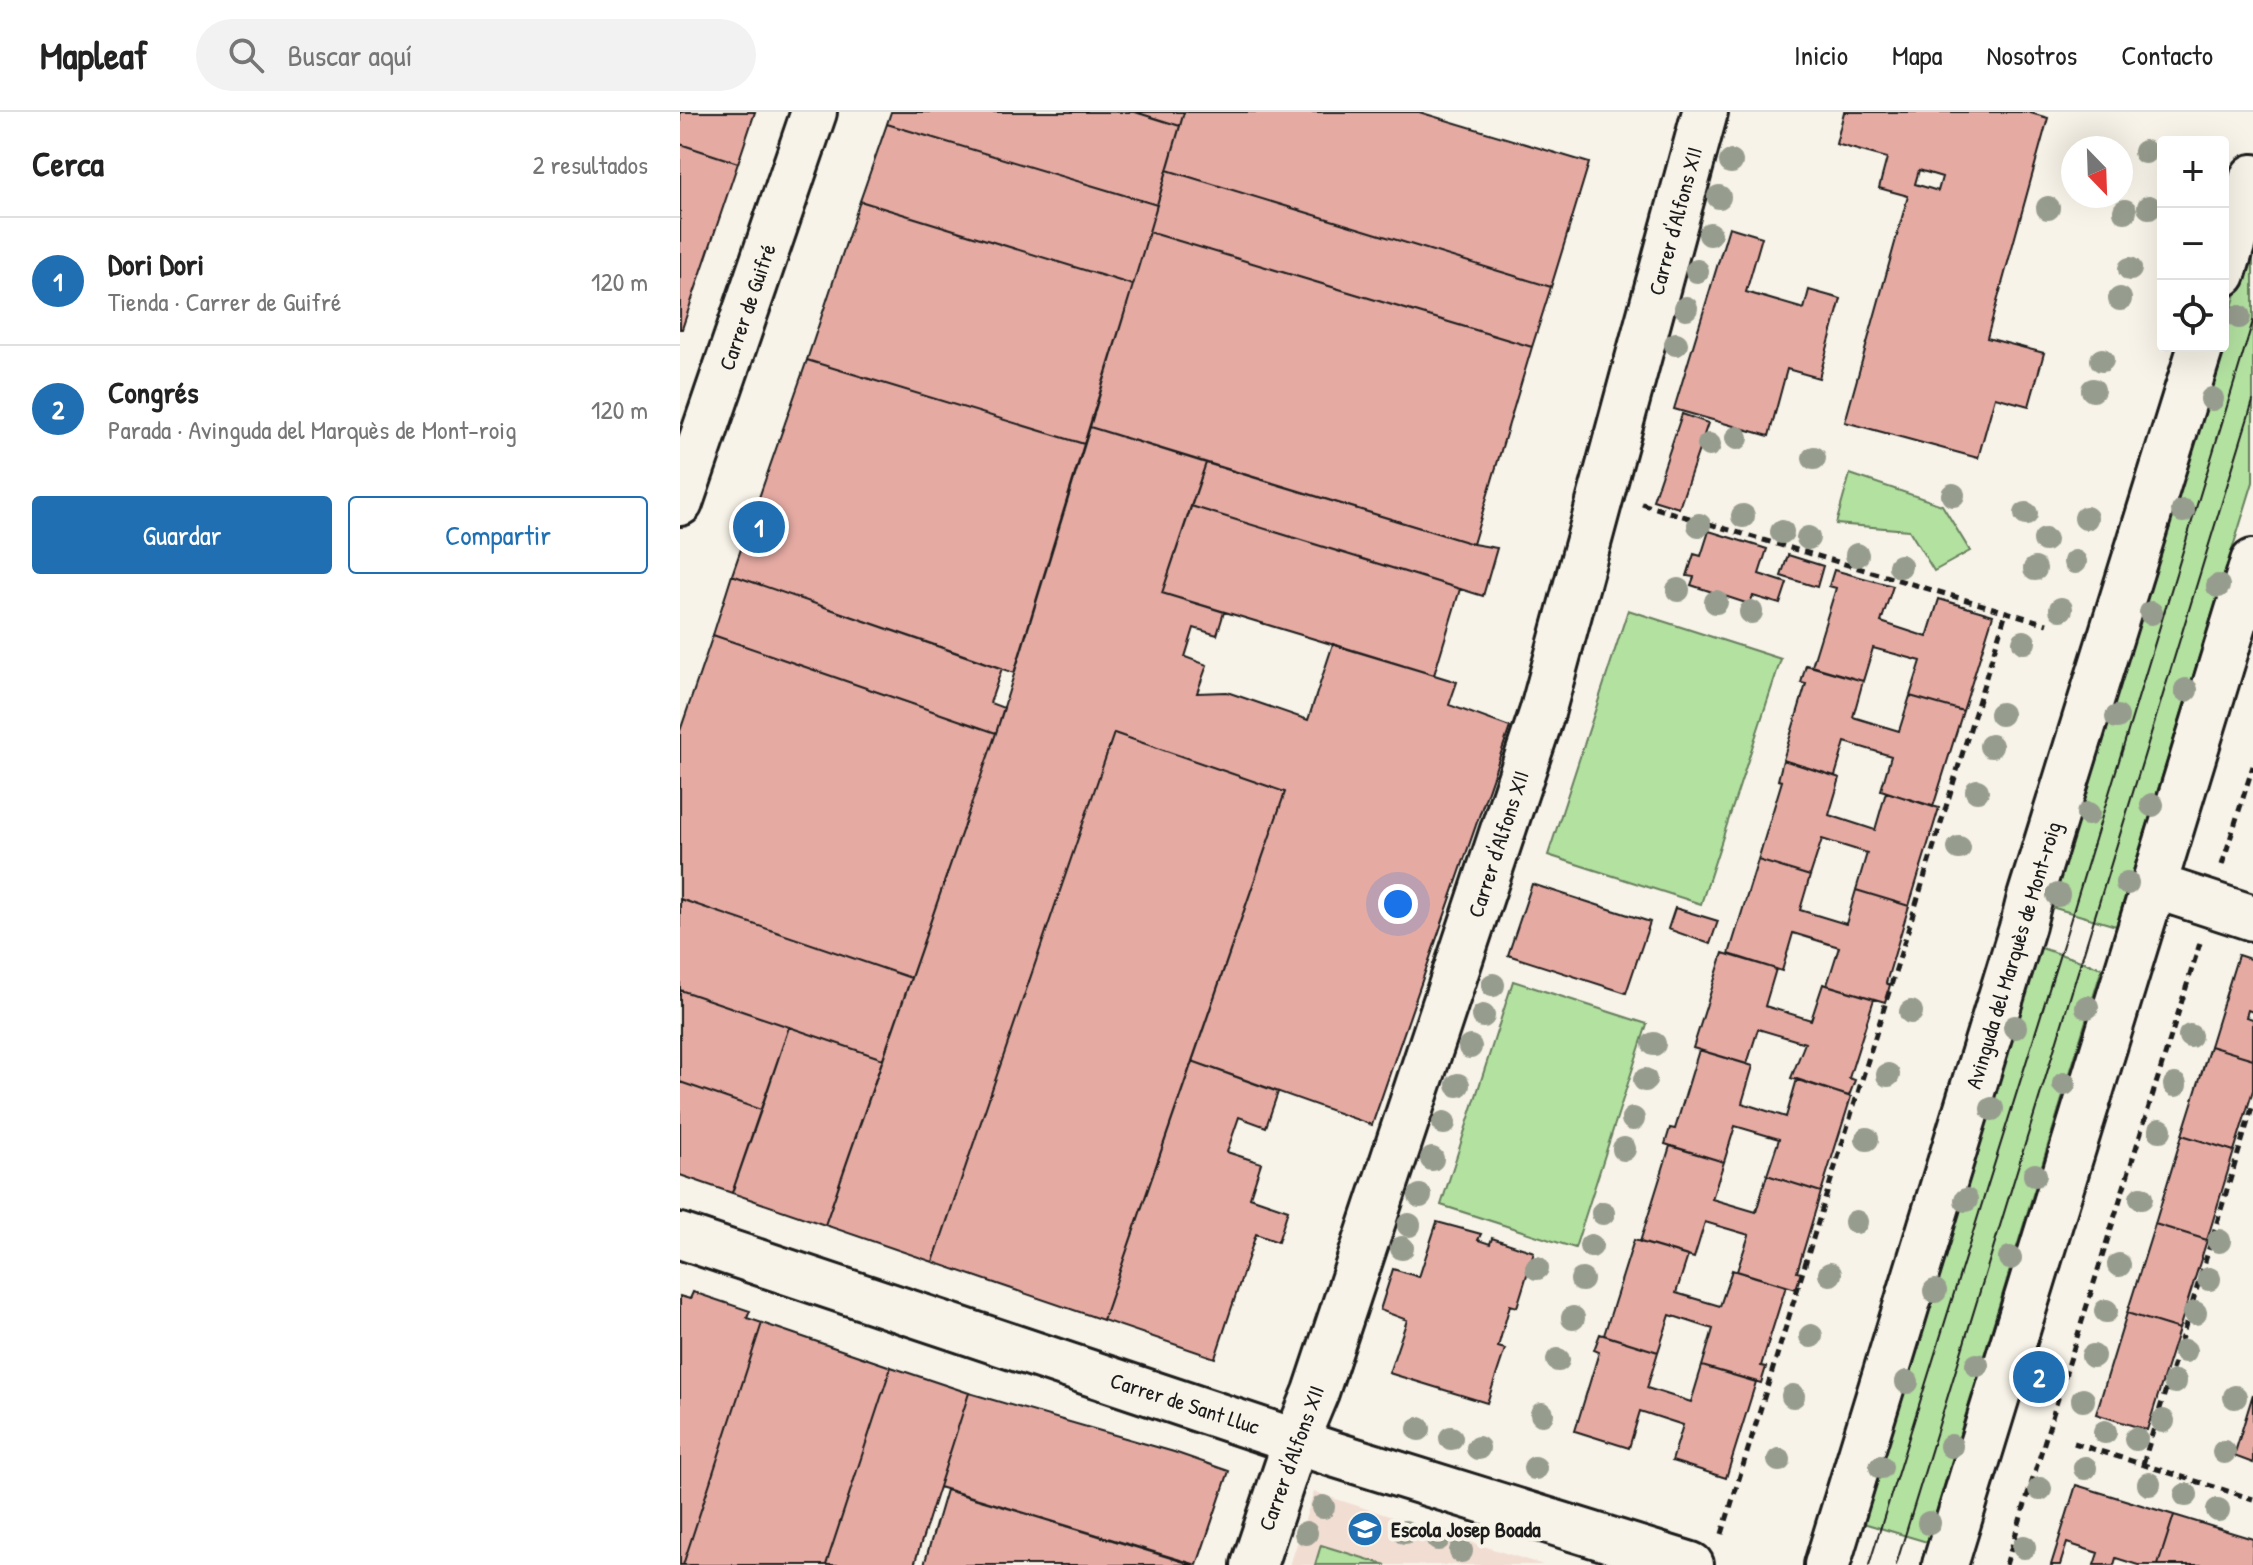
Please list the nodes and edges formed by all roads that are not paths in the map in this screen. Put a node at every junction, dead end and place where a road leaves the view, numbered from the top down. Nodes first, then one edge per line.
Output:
1 (814, 112) edge
2 (1705, 112) edge
3 (2253, 177) edge
4 (2229, 255) edge
5 (2199, 352) edge
6 (680, 503) edge
7 (2253, 562) edge
8 (2155, 886) junction
9 (2253, 918) edge
10 (680, 1236) edge
11 (1296, 1440) junction
12 (1254, 1565) edge
13 (1691, 1565) edge
14 (1827, 1565) edge
15 (1945, 1565) edge

1 - 6 street, Carrer de Guifré
2 - 11 street, Carrer d'Alfons XII
3 - 4 street
5 - 14 street, Avinguda del Marquès de Mont-roig
7 - 8 street
8 - 9 street
8 - 15 street
10 - 11 street, Carrer de Sant Lluc
11 - 12 street, Carrer d'Alfons XII
11 - 13 street, Carrer de Sant Lluc

